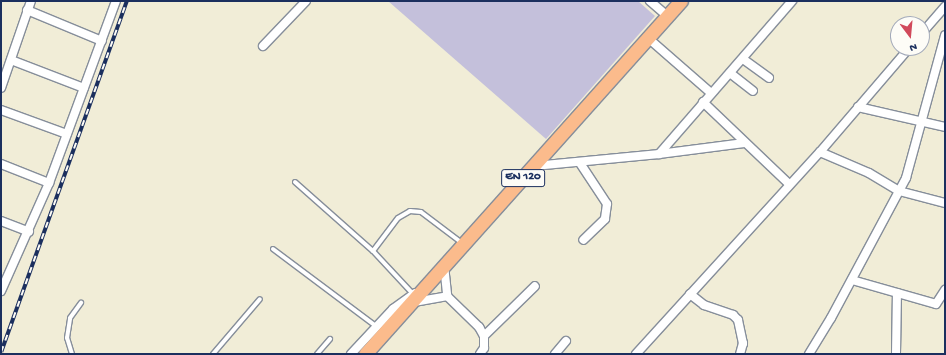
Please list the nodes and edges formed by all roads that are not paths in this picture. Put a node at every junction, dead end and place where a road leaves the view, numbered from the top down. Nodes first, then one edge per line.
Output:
1 (31, 1) edge
2 (116, 1) edge
3 (306, 1) edge
4 (650, 1) edge
5 (681, 1) edge
6 (792, 1) edge
7 (945, 8) edge
8 (27, 10) junction
9 (667, 16) junction
10 (930, 24) edge
11 (945, 35) edge
12 (648, 38) junction
13 (102, 41) junction
14 (263, 46) dead end
15 (902, 56) edge
16 (743, 59) junction
17 (11, 60) junction
18 (730, 72) junction
19 (770, 78) dead end
20 (1, 88) edge
21 (84, 88) junction
22 (753, 90) dead end
23 (711, 93) junction
24 (703, 102) junction
25 (858, 107) junction
26 (1, 110) edge
27 (923, 120) junction
28 (945, 127) edge
29 (67, 134) junction
30 (744, 143) junction
31 (820, 152) junction
32 (659, 154) junction
33 (580, 163) junction
34 (1, 164) edge
35 (534, 166) junction
36 (295, 182) dead end
37 (49, 183) junction
38 (789, 184) junction
39 (899, 192) junction
40 (945, 203) edge
41 (1, 221) edge
42 (29, 232) junction
43 (583, 240) dead end
44 (462, 243) junction
45 (273, 249) dead end
46 (373, 251) junction
47 (444, 262) junction
48 (852, 280) junction
49 (4, 282) edge
50 (535, 286) dead end
51 (945, 290) edge
52 (1, 291) edge
53 (896, 293) junction
54 (690, 294) junction
55 (415, 295) junction
56 (447, 296) junction
57 (260, 299) dead end
58 (81, 303) dead end
59 (936, 304) junction
60 (945, 307) edge
61 (376, 326) junction
62 (484, 336) junction
63 (330, 339) dead end
64 (566, 341) dead end
65 (72, 354) edge
66 (214, 354) edge
67 (317, 354) edge
68 (351, 354) edge
69 (365, 354) edge
70 (373, 354) edge
71 (480, 354) edge
72 (555, 354) edge
73 (636, 354) edge
74 (740, 354) edge
75 (809, 354) edge
76 (896, 354) edge

1 - 8 street
2 - 13 street
3 - 14 street
4 - 9 street
5 - 9 main road, EN 120
6 - 16 street
7 - 10 street
8 - 13 street
8 - 17 street
9 - 12 main road, EN 120
11 - 27 street
12 - 23 street
12 - 35 main road, EN 120
13 - 21 street
15 - 25 street
16 - 18 street
16 - 19 street
17 - 20 street
17 - 21 street
18 - 22 street
18 - 23 street
21 - 29 street
23 - 24 street
24 - 30 street
24 - 32 street
25 - 27 street
25 - 31 street
26 - 29 street
27 - 28 street
27 - 39 street
29 - 37 street
30 - 32 street
30 - 38 street
31 - 38 street
31 - 39 street
32 - 33 street
33 - 35 street
33 - 43 street
34 - 37 street
35 - 44 main road, EN 120
36 - 46 lane
37 - 42 street
38 - 54 street
39 - 40 street
39 - 48 street
41 - 42 street
42 - 49 street
44 - 46 lane
44 - 47 main road, EN 120
45 - 61 lane
46 - 55 lane
47 - 55 main road, EN 120
47 - 56 street
48 - 53 street
48 - 75 street
49 - 52 street
50 - 62 street
51 - 59 street
53 - 59 street
53 - 76 street
54 - 73 street
54 - 74 street
55 - 56 street
55 - 61 street
55 - 69 main road, EN 120
55 - 70 street
56 - 62 street
57 - 66 lane
58 - 65 lane
59 - 60 street
61 - 68 street
62 - 71 street
63 - 67 lane
64 - 72 street

